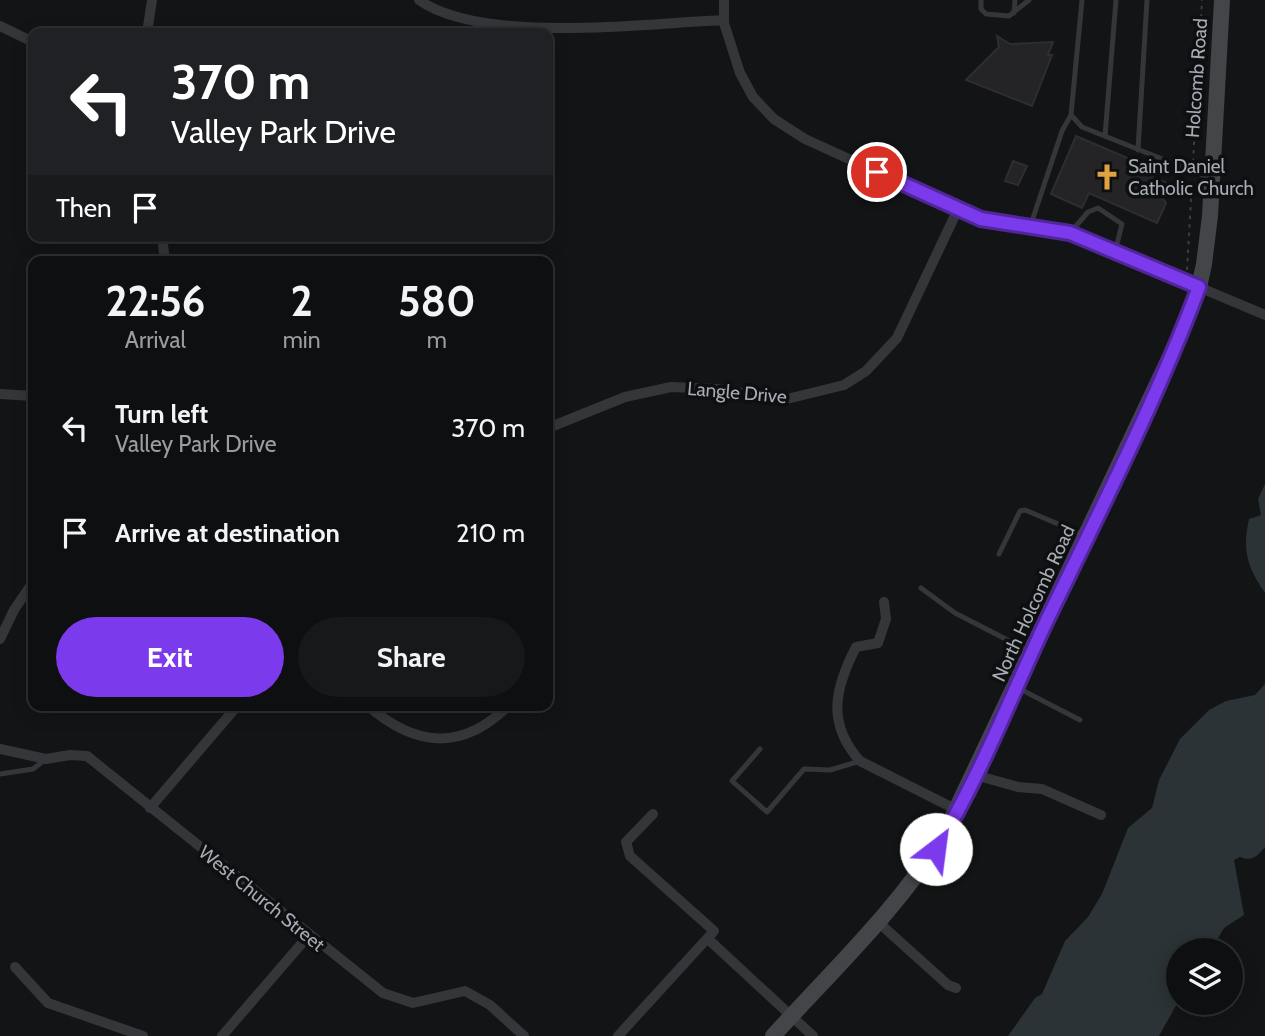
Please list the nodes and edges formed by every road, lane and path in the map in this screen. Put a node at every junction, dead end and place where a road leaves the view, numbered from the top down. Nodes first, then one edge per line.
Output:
1 (152, 0) edge
2 (419, 0) edge
3 (724, 0) edge
4 (981, 0) edge
5 (1015, 0) edge
6 (1029, 0) edge
7 (1082, 0) edge
8 (1115, 0) edge
9 (1147, 0) edge
10 (1202, 0) edge
11 (1222, 0) edge
12 (1014, 13) junction
13 (724, 20) junction
14 (0, 26) edge
15 (148, 28) edge
16 (542, 28) edge
17 (553, 29) edge
18 (28, 40) edge
19 (1071, 115) junction
20 (1105, 136) junction
21 (1138, 150) junction
22 (1212, 159) joint
23 (1192, 173) junction
24 (1211, 178) junction
25 (958, 209) junction
26 (1030, 227) junction
27 (1070, 233) junction
28 (1115, 252) junction
29 (1189, 263) dead end
30 (1199, 287) junction
31 (1265, 315) edge
32 (0, 394) edge
33 (28, 396) edge
34 (553, 426) edge
35 (1087, 537) junction
36 (999, 554) dead end
37 (921, 588) dead end
38 (28, 589) edge
39 (884, 602) dead end
40 (0, 639) edge
41 (1032, 653) junction
42 (1016, 687) junction
43 (233, 711) edge
44 (375, 711) edge
45 (503, 711) edge
46 (1080, 720) dead end
47 (0, 749) edge
48 (760, 749) dead end
49 (47, 760) junction
50 (860, 761) junction
51 (0, 774) edge
52 (975, 775) junction
53 (150, 808) junction
54 (957, 810) junction
55 (653, 814) dead end
56 (1101, 815) dead end
57 (878, 922) junction
58 (309, 935) junction
59 (708, 939) junction
60 (16, 967) dead end
61 (956, 988) dead end
62 (792, 1016) junction
63 (144, 1036) edge
64 (222, 1036) edge
65 (524, 1036) edge
66 (618, 1036) edge
67 (773, 1036) edge
68 (813, 1036) edge

1 - 15 street
2 - 16 street
3 - 13 street
4 - 12 lane
5 - 12 lane
6 - 12 lane
7 - 19 lane
8 - 20 lane
9 - 21 lane
10 - 23 path
11 - 22 street, Holcomb Road
13 - 17 street
13 - 25 street
14 - 18 street
19 - 20 lane
19 - 26 lane
20 - 21 lane
21 - 23 lane
22 - 24 street, North Holcomb Road
23 - 24 lane
23 - 29 path
24 - 30 street, North Holcomb Road
25 - 26 street
25 - 34 street, Langle Drive
26 - 27 street
27 - 28 street
27 - 28 lane
28 - 30 street
30 - 31 street
30 - 35 street, North Holcomb Road
32 - 33 street
35 - 36 lane
35 - 41 street, North Holcomb Road
37 - 41 lane
38 - 40 street
39 - 50 street
41 - 42 street, North Holcomb Road
42 - 46 lane
42 - 52 street, North Holcomb Road
43 - 53 street
44 - 45 street
47 - 49 street, West Church Street
48 - 50 lane
49 - 51 lane
49 - 53 street, West Church Street
50 - 54 street
52 - 54 street, North Holcomb Road
52 - 56 street
53 - 58 street, West Church Street
54 - 57 street, North Holcomb Road
55 - 59 street
57 - 61 street
57 - 62 street, North Holcomb Road
58 - 64 street
58 - 65 street, West Church Street
59 - 62 street
59 - 66 street
60 - 63 street
62 - 67 street, North Holcomb Road
62 - 68 street

